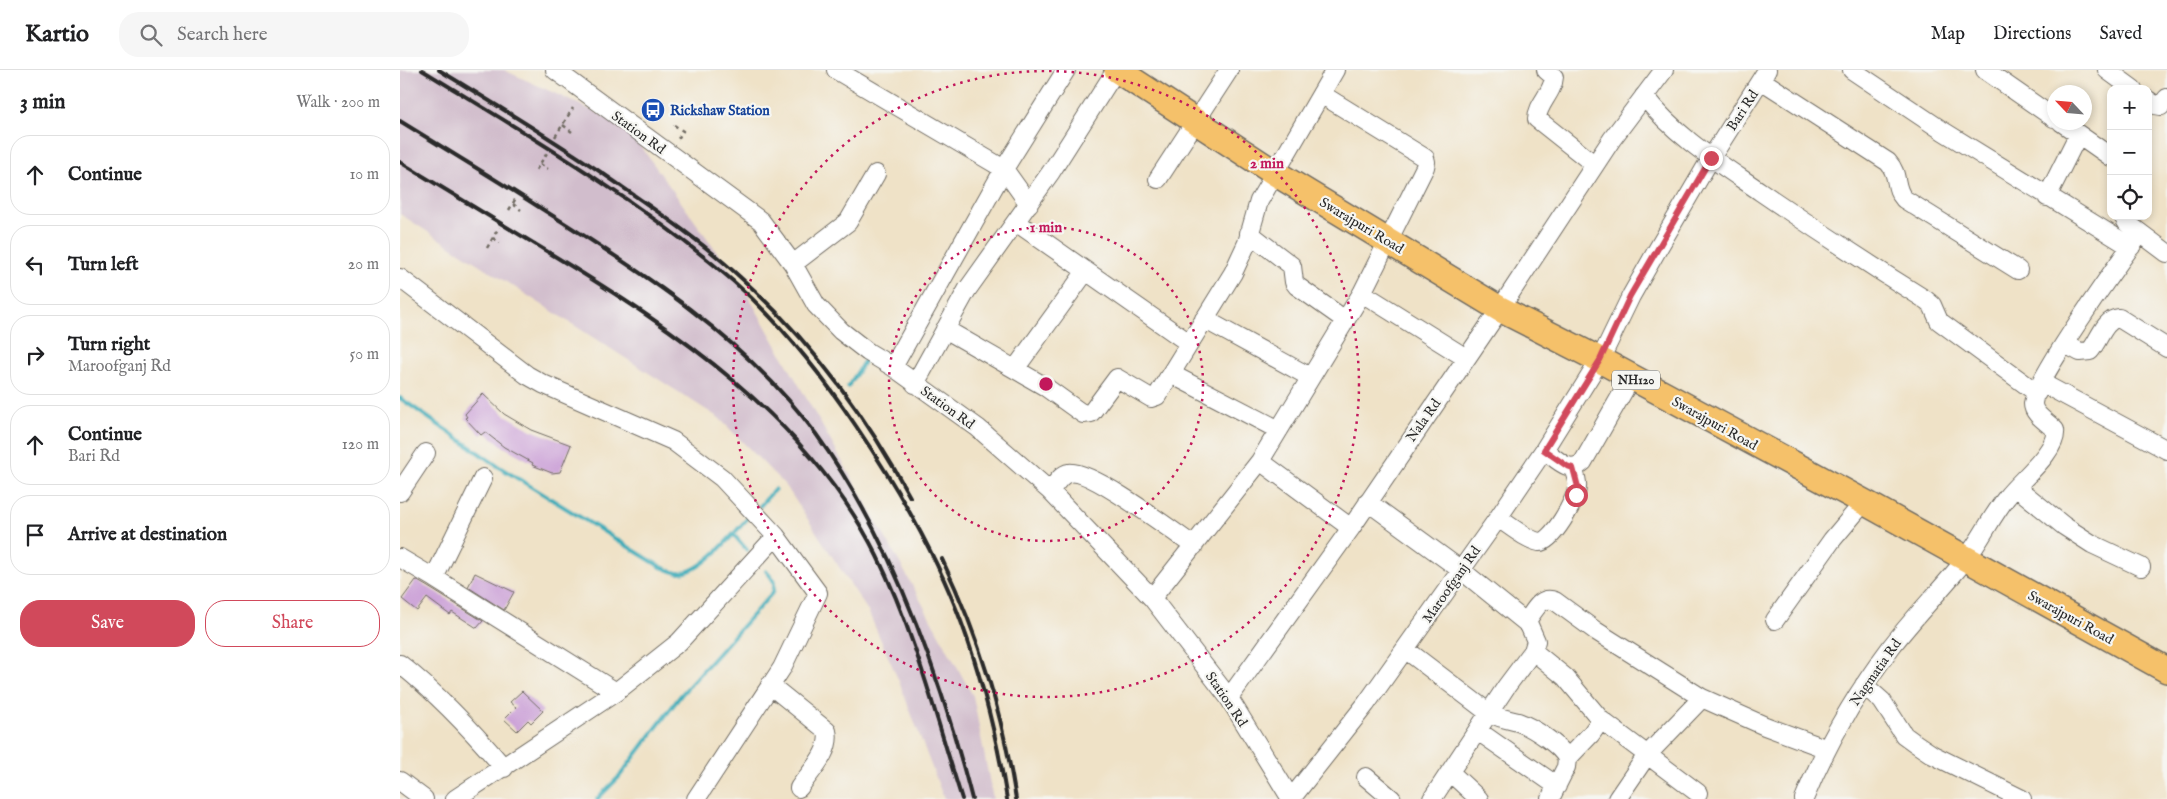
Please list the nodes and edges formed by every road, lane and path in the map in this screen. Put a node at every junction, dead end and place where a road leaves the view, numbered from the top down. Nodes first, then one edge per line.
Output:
1 (555, 70) edge
2 (836, 70) edge
3 (1066, 70) edge
4 (1117, 70) edge
5 (1229, 70) edge
6 (1335, 70) edge
7 (1546, 70) edge
8 (1664, 70) edge
9 (1852, 70) edge
10 (1985, 70) edge
11 (2107, 70) edge
12 (855, 75) edge
13 (1764, 75) edge
14 (2128, 85) edge
15 (1321, 94) junction
16 (1644, 96) junction
17 (2167, 98) edge
18 (2152, 102) edge
19 (573, 108) dead end
20 (2047, 113) edge
21 (1196, 122) junction
22 (562, 125) junction
23 (674, 126) dead end
24 (2071, 130) edge
25 (572, 132) dead end
26 (2078, 135) junction
27 (555, 137) dead end
28 (546, 153) dead end
29 (669, 154) junction
30 (2107, 154) edge
31 (1711, 158) junction
32 (540, 164) junction
33 (1595, 166) junction
34 (548, 169) dead end
35 (1004, 169) junction
36 (536, 170) dead end
37 (1275, 172) junction
38 (876, 174) dead end
39 (1158, 179) dead end
40 (2047, 196) junction
41 (516, 198) dead end
42 (513, 204) junction
43 (1029, 204) junction
44 (509, 210) dead end
45 (521, 210) dead end
46 (2125, 220) edge
47 (1016, 222) junction
48 (499, 227) dead end
49 (1249, 233) junction
50 (493, 238) junction
51 (1389, 241) junction
52 (2135, 241) junction
53 (500, 243) dead end
54 (487, 248) dead end
55 (2167, 253) edge
56 (793, 264) junction
57 (2018, 270) dead end
58 (1086, 271) junction
59 (400, 278) edge
60 (1362, 293) junction
61 (1500, 309) junction
62 (1204, 320) junction
63 (1345, 320) junction
64 (945, 329) junction
65 (1190, 344) junction
66 (2066, 344) junction
67 (2167, 348) edge
68 (1466, 358) junction
69 (1600, 360) junction
70 (893, 367) junction
71 (1015, 369) junction
72 (1171, 374) junction
73 (1310, 377) junction
74 (1631, 378) junction
75 (915, 384) junction
76 (2039, 388) junction
77 (1279, 430) junction
78 (1544, 450) junction
79 (2167, 450) edge
80 (426, 453) dead end
81 (1260, 461) junction
82 (1573, 468) junction
83 (483, 478) dead end
84 (2016, 487) junction
85 (1050, 491) junction
86 (400, 492) edge
87 (1368, 502) junction
88 (1864, 502) junction
89 (1498, 518) junction
90 (1351, 528) junction
91 (776, 536) junction
92 (1194, 546) junction
93 (400, 558) edge
94 (1966, 558) junction
95 (2141, 567) dead end
96 (1461, 570) junction
97 (434, 578) junction
98 (1152, 598) junction
99 (1775, 620) dead end
100 (1526, 622) junction
101 (1405, 649) junction
102 (1533, 651) junction
103 (400, 664) edge
104 (2167, 670) edge
105 (770, 685) junction
106 (1864, 685) junction
107 (616, 692) junction
108 (1228, 698) junction
109 (1702, 698) junction
110 (1489, 713) junction
111 (1601, 720) junction
112 (1478, 732) junction
113 (1826, 749) junction
114 (1648, 755) junction
115 (1567, 759) junction
116 (504, 768) junction
117 (1451, 774) junction
118 (1366, 777) dead end
119 (400, 781) edge
120 (799, 788) dead end
121 (1554, 792) edge
122 (1698, 793) dead end
123 (424, 799) edge
124 (455, 799) edge
125 (696, 799) edge
126 (1291, 799) edge
127 (1392, 799) edge
128 (1432, 799) edge
129 (1479, 799) edge
130 (1617, 799) edge
131 (1804, 799) edge
132 (2022, 799) edge

1 - 29 street, Station Rd
2 - 12 street
3 - 35 street
4 - 21 highway, Swarajpuri Road / NH120
4 - 43 street
5 - 21 street
6 - 15 street
7 - 33 street
8 - 16 street, Nala Rd
9 - 40 street
10 - 20 street
11 - 14 street
12 - 35 street
13 - 31 street, Bari Rd
13 - 57 street
15 - 37 street
15 - 51 street
16 - 31 street
16 - 33 street, Nala Rd
17 - 18 street
19 - 22 path
21 - 37 highway, Swarajpuri Road / NH120
21 - 39 street
22 - 25 path
22 - 27 path
23 - 29 path
24 - 26 street
26 - 30 street
26 - 40 street
28 - 32 path
29 - 56 street, Station Rd
31 - 69 street, Bari Rd
31 - 76 street
32 - 34 path
32 - 36 path
33 - 61 street, Nala Rd
35 - 43 street
35 - 70 street
37 - 49 street
37 - 51 highway, Swarajpuri Road / NH120
38 - 56 street
40 - 52 street
41 - 42 path
42 - 44 path
42 - 45 path
43 - 47 street
46 - 52 street
47 - 58 street
47 - 64 street
48 - 50 path
49 - 62 street
49 - 63 street
50 - 53 path
50 - 54 path
51 - 60 street
51 - 61 highway, Swarajpuri Road / NH120
52 - 55 street
52 - 66 street
56 - 70 street, Station Rd
58 - 65 street
58 - 71 street
59 - 91 street
60 - 63 street
60 - 68 street
61 - 68 street, Nala Rd
61 - 69 highway, Swarajpuri Road / NH120
62 - 65 street
62 - 73 street
63 - 73 street
64 - 71 street
64 - 75 street
65 - 72 street
66 - 67 street
66 - 76 street
68 - 87 street, Nala Rd
69 - 74 highway, Swarajpuri Road / NH120
69 - 78 street, Maroofganj Rd
70 - 75 street, Station Rd
71 - 72 street
72 - 77 street
73 - 77 street
74 - 82 street
74 - 88 highway, Swarajpuri Road / NH120
75 - 85 street, Station Rd
76 - 79 street
76 - 84 street, Nagmatia Rd
77 - 81 street
78 - 82 street
78 - 89 street, Maroofganj Rd
80 - 86 street
81 - 90 street
81 - 92 street
82 - 89 street
83 - 97 street
84 - 94 street, Nagmatia Rd
84 - 95 street
85 - 92 street
85 - 98 street, Station Rd
87 - 90 street, Nala Rd
87 - 96 street
88 - 94 highway, Swarajpuri Road / NH120
88 - 99 street
89 - 96 street, Maroofganj Rd
90 - 108 street, Nala Rd
91 - 105 street
91 - 107 street
92 - 98 street
93 - 97 street
94 - 104 highway, Swarajpuri Road / NH120
94 - 106 street, Nagmatia Rd
96 - 100 street
96 - 101 street, Maroofganj Rd
97 - 107 street
98 - 108 street, Station Rd
100 - 102 street
100 - 109 street
101 - 110 street
101 - 126 street, Maroofganj Rd
102 - 110 street
102 - 111 street
103 - 116 street
105 - 120 street
105 - 125 street
106 - 113 street, Nagmatia Rd
106 - 132 street
107 - 116 street
108 - 126 street, Station Rd
109 - 113 street
109 - 114 street
110 - 112 street
110 - 115 street
111 - 114 street
111 - 115 street
112 - 117 street
112 - 121 street
113 - 131 street, Nagmatia Rd
114 - 122 street
114 - 130 street
115 - 121 street
116 - 124 street
117 - 128 street
117 - 129 street
118 - 127 street
119 - 123 street

